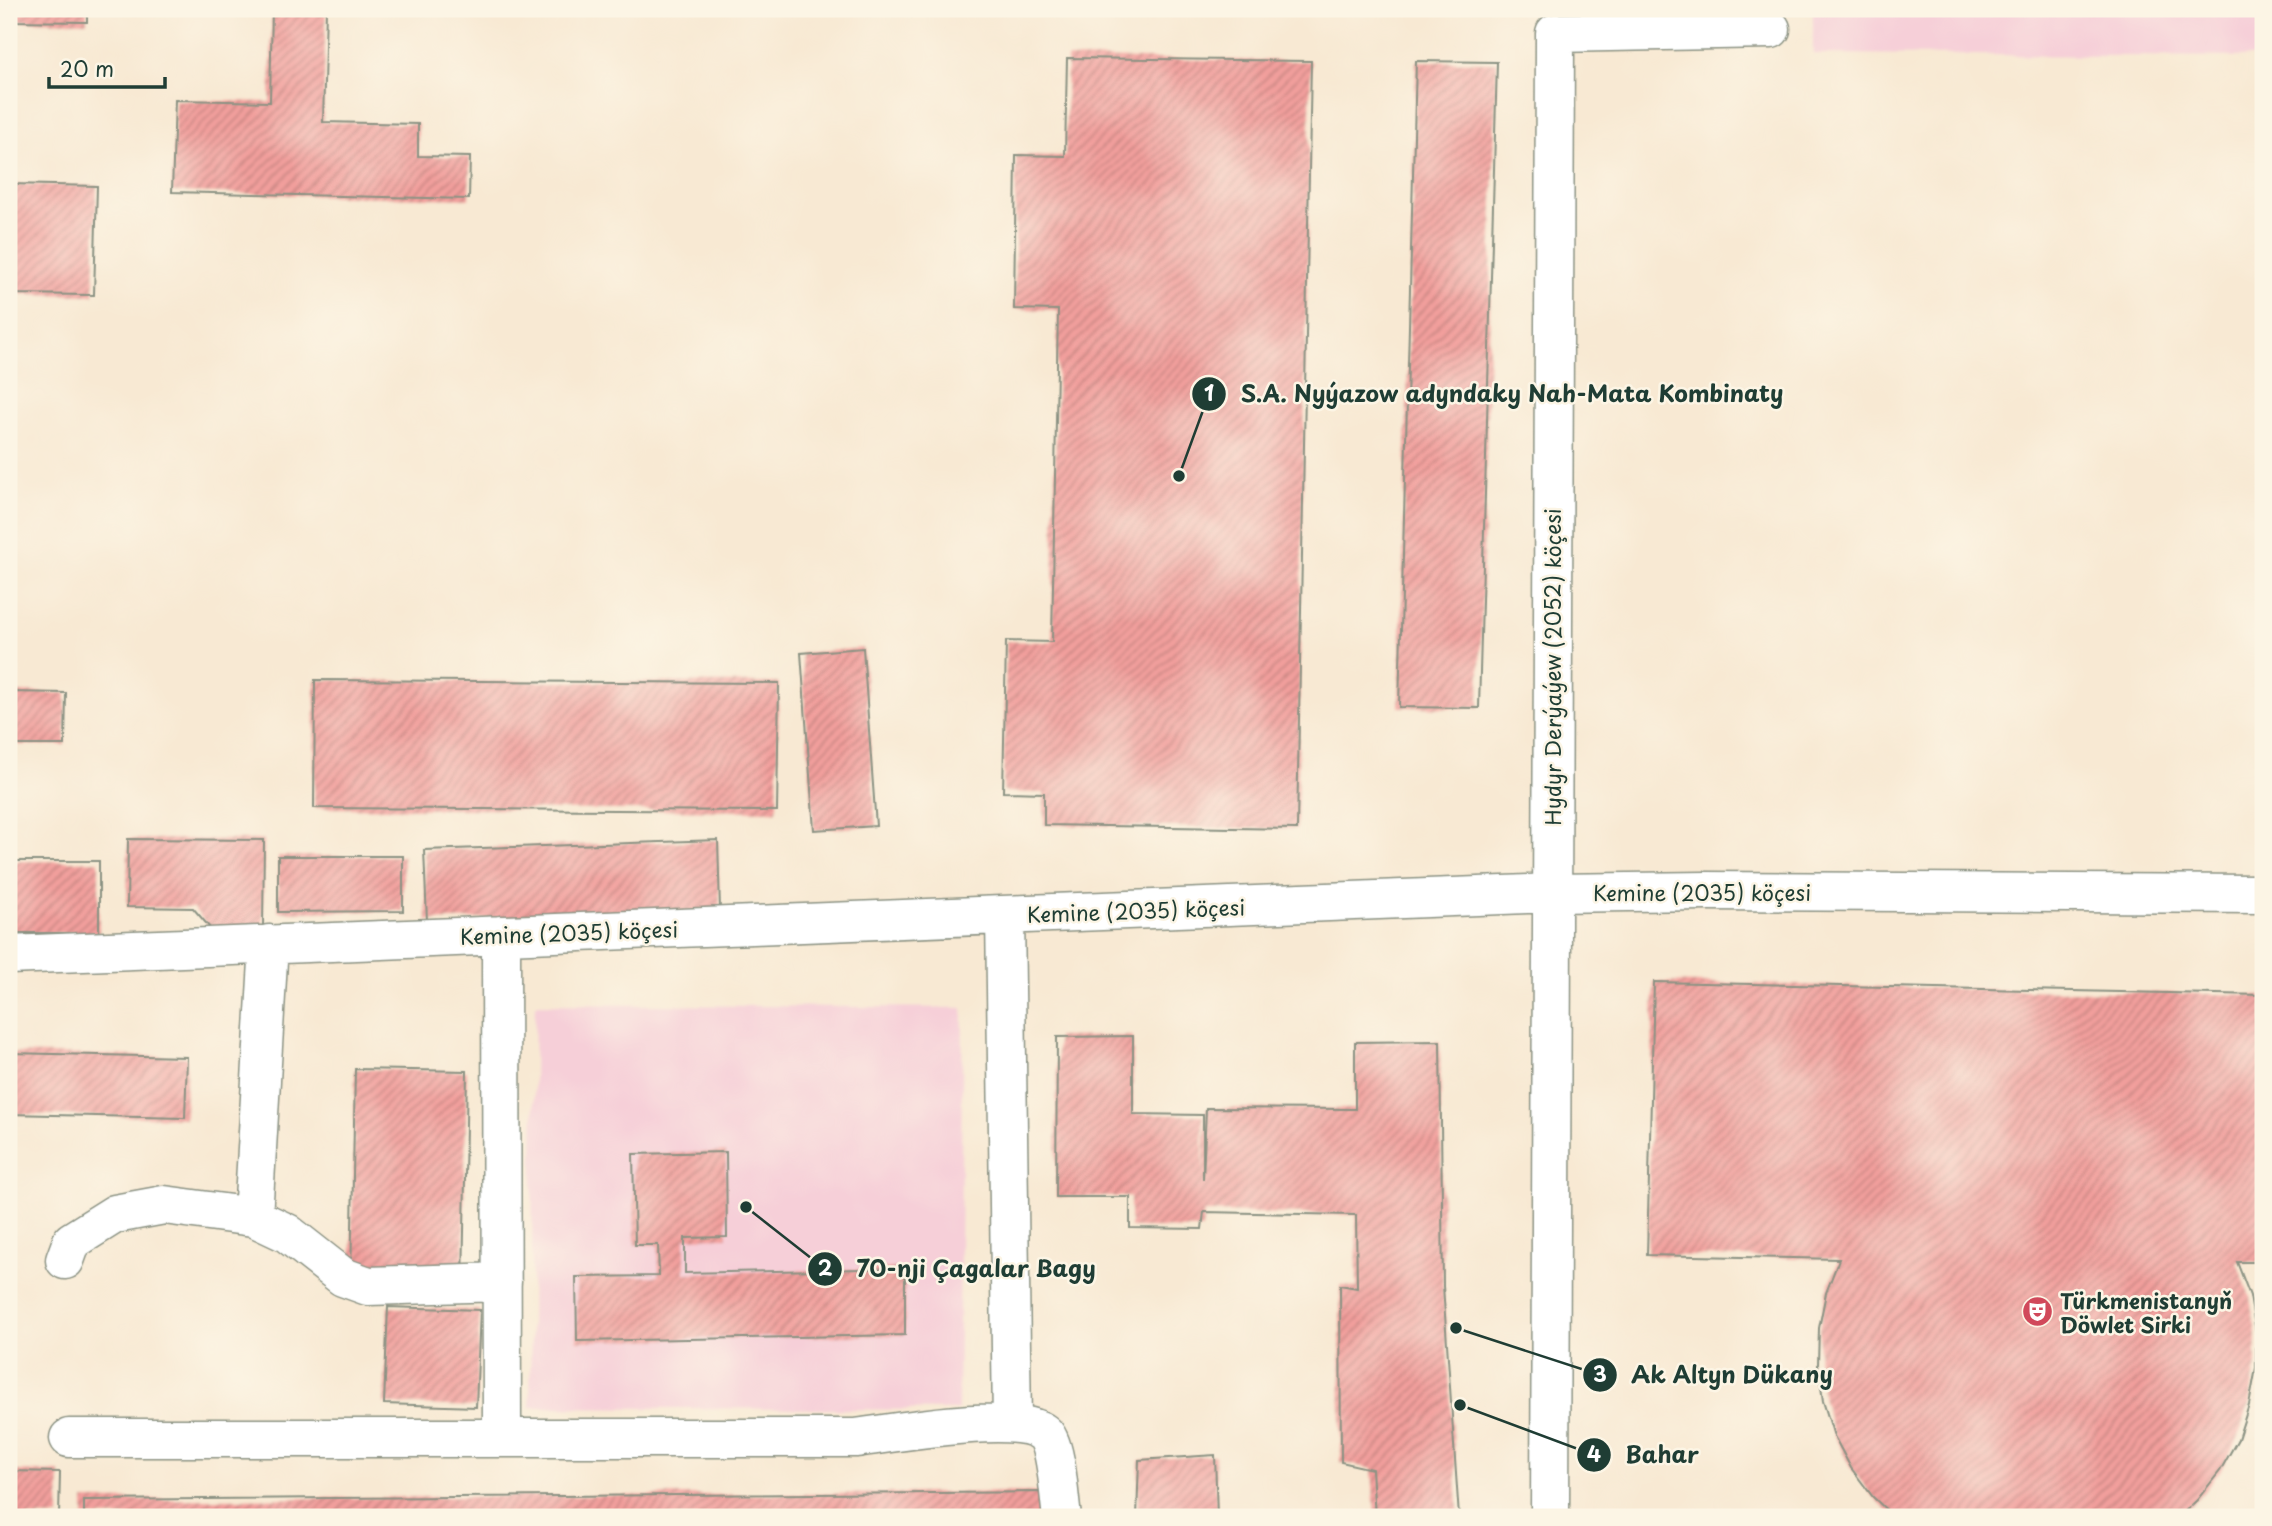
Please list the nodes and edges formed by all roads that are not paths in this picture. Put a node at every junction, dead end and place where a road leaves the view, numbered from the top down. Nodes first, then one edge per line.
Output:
1 (1771, 29) dead end
2 (1551, 893) junction
3 (2263, 894) edge
4 (1005, 915) junction
5 (501, 935) junction
6 (269, 944) junction
7 (9, 955) edge
8 (253, 1217) junction
9 (65, 1261) dead end
10 (502, 1282) junction
11 (1012, 1423) junction
12 (69, 1438) dead end
13 (502, 1438) junction
14 (1062, 1517) edge
15 (1550, 1517) edge

1 - 2 street, Hydyr Derýaýew (2052) köçesi
2 - 3 street, Kemine (2035) köçesi
2 - 4 street, Kemine (2035) köçesi
2 - 15 street, Hydyr Derýaýew (2052) köçesi
4 - 5 street, Kemine (2035) köçesi
4 - 11 street
5 - 6 street, Kemine (2035) köçesi
5 - 10 street
6 - 7 street, Kemine (2035) köçesi
6 - 8 street
8 - 9 street
8 - 10 street
10 - 13 street
11 - 13 street
11 - 14 street
12 - 13 street

